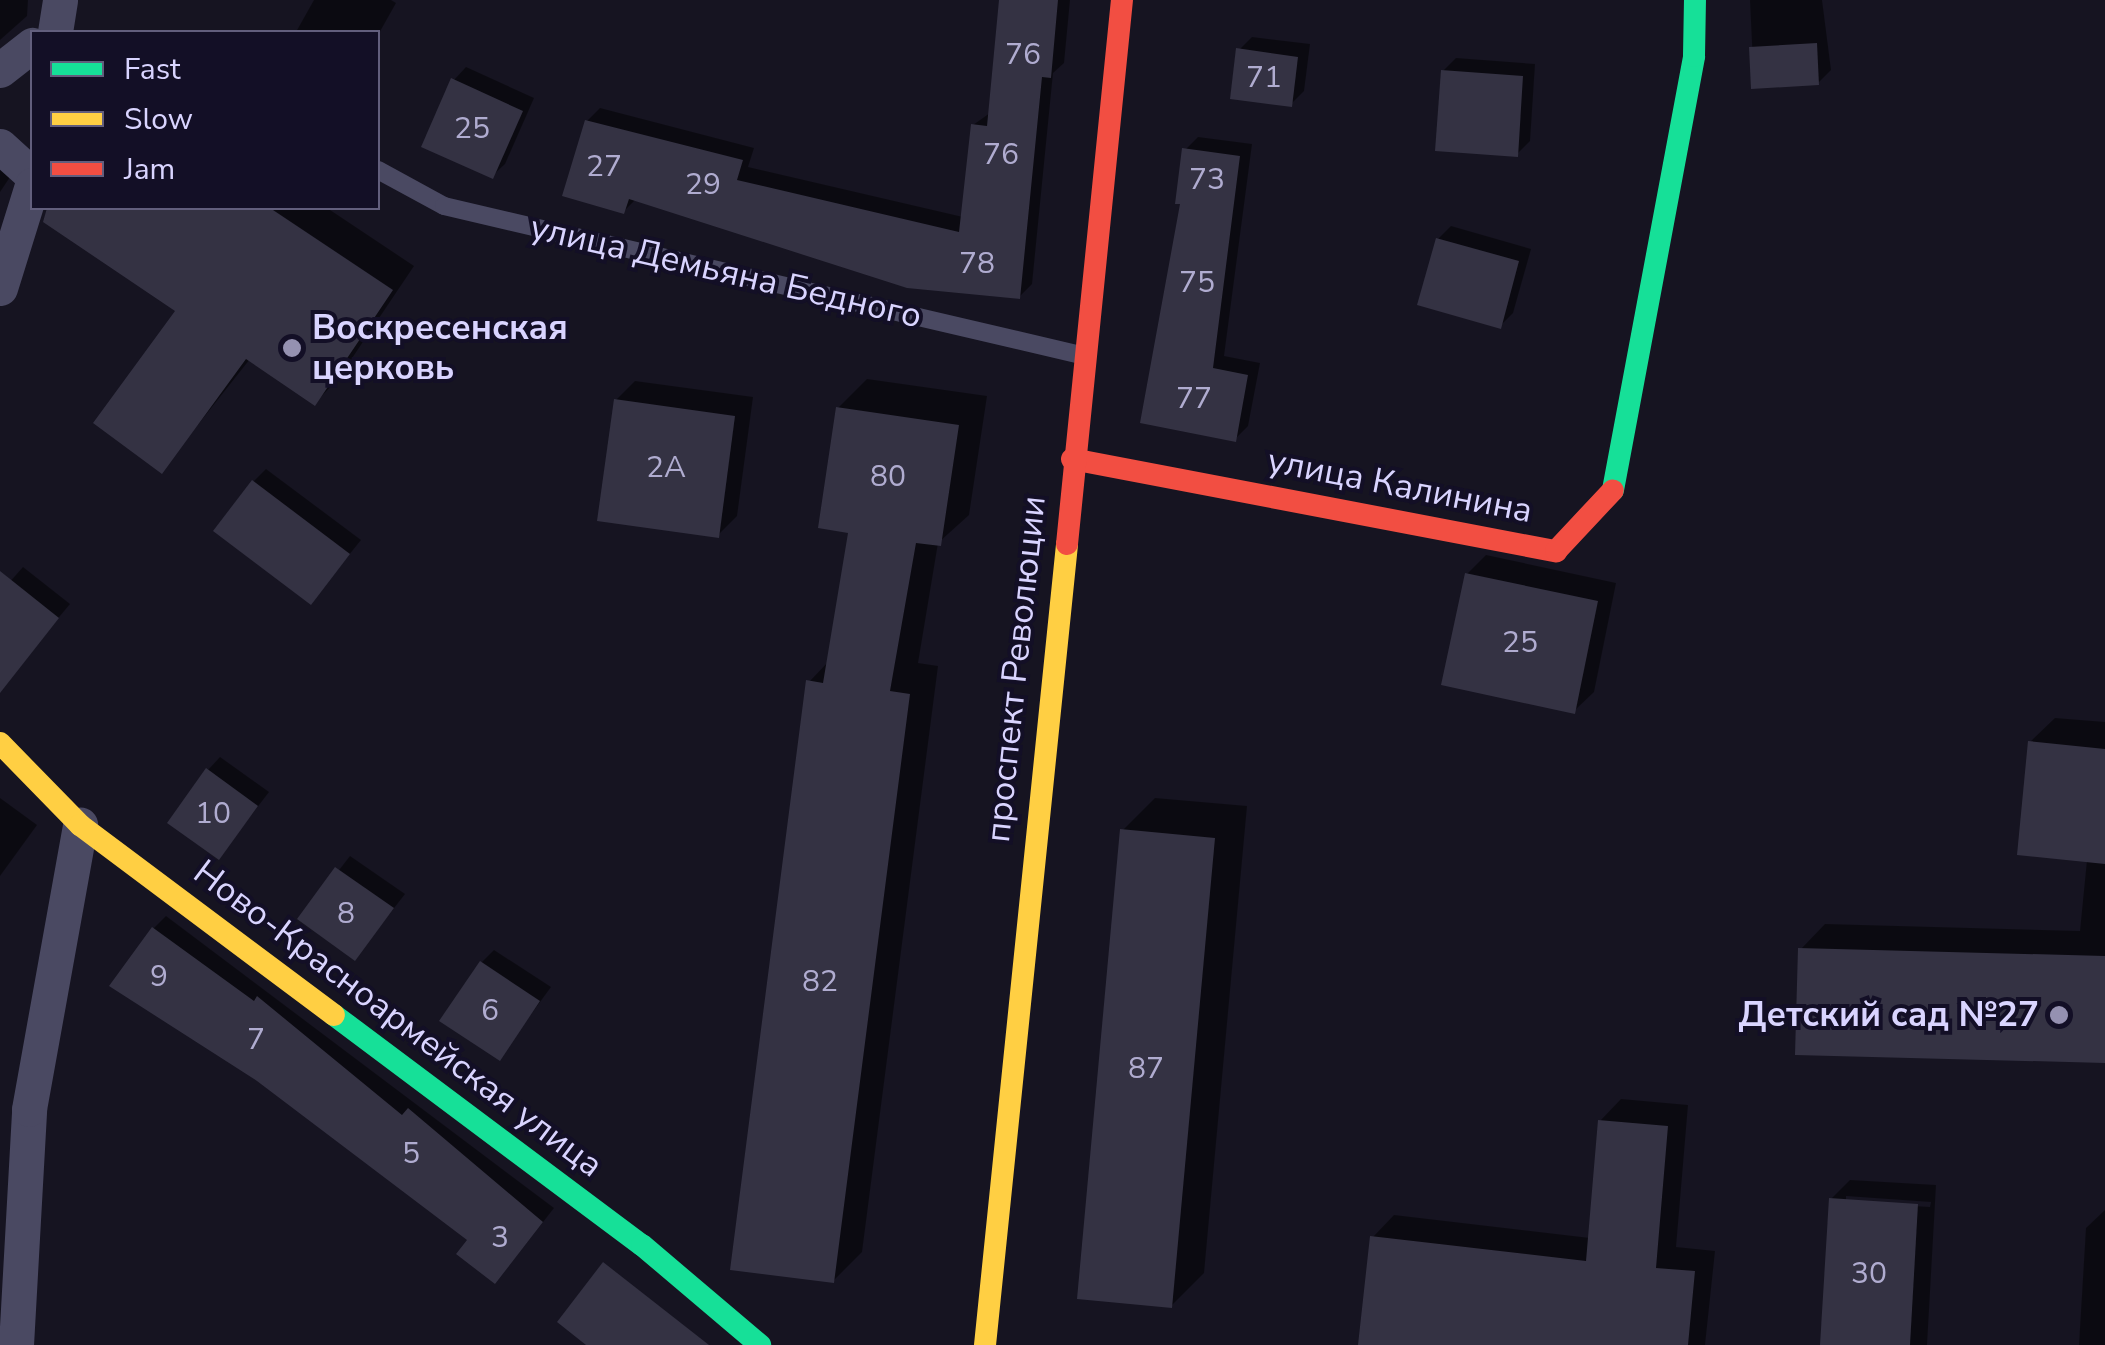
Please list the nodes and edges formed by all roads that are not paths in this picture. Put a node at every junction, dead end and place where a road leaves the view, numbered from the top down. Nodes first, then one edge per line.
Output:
1 (1122, 0) edge
2 (1695, 0) edge
3 (30, 44) edge
4 (0, 70) edge
5 (0, 146) edge
6 (380, 171) edge
7 (30, 173) edge
8 (30, 190) edge
9 (0, 288) edge
10 (1081, 355) junction
11 (1072, 459) junction
12 (0, 743) edge
13 (80, 825) junction
14 (16, 1345) edge
15 (760, 1345) edge
16 (986, 1345) edge

1 - 10 street, проспект Революции
2 - 11 street, улица Калинина
3 - 4 street
5 - 7 street
6 - 10 lane, улица Демьяна Бедного
8 - 9 street
10 - 11 street, проспект Революции
11 - 16 street, проспект Революции
12 - 13 street, Ново-Красноармейская улица
13 - 14 street
13 - 15 street, Ново-Красноармейская улица

